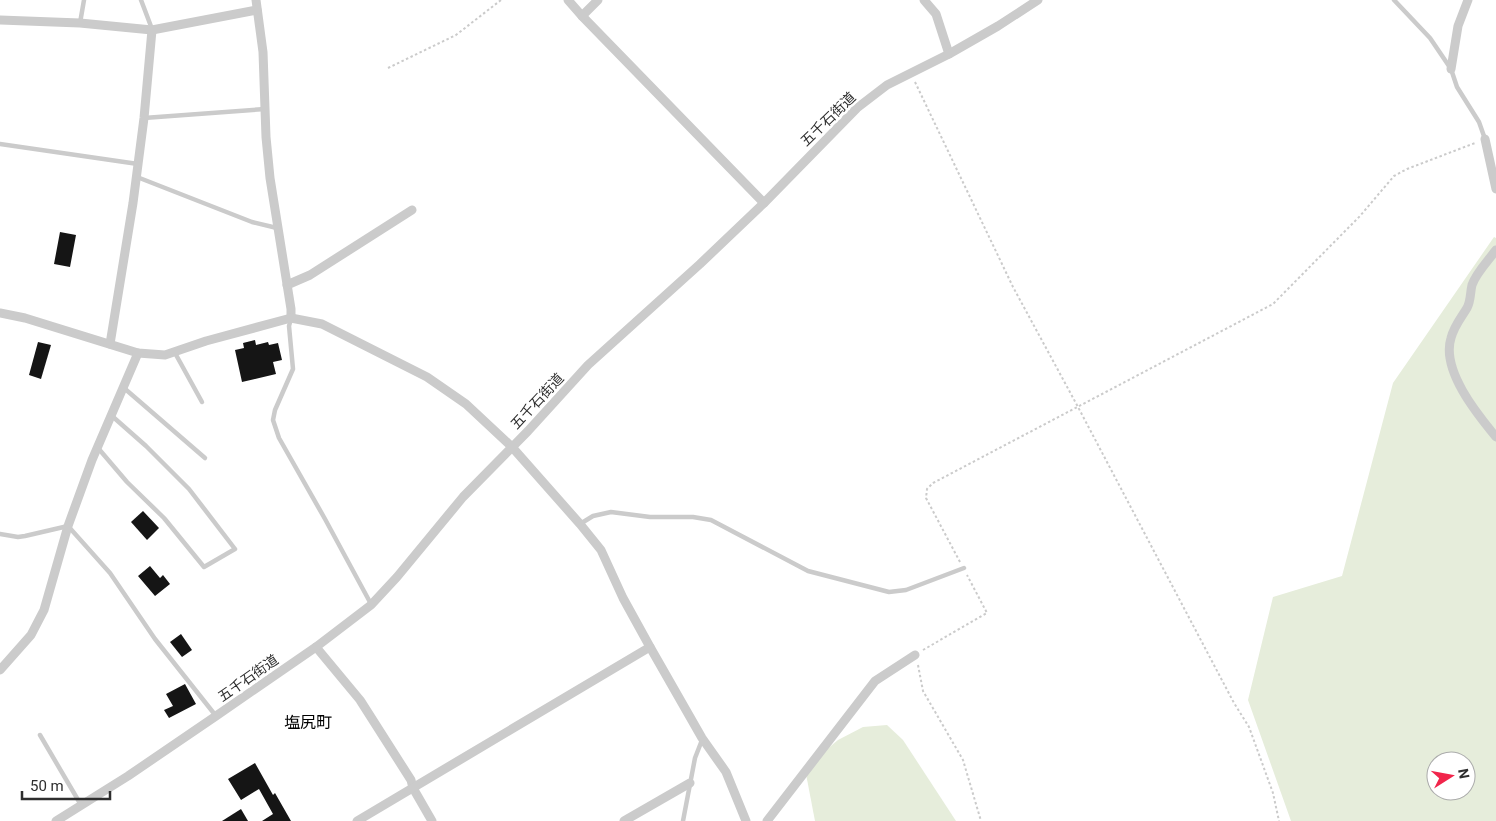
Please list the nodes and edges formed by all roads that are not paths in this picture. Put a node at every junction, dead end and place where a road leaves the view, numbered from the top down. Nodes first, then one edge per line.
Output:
1 (84, 0) edge
2 (141, 0) edge
3 (256, 0) edge
4 (568, 0) edge
5 (598, 0) edge
6 (924, 0) edge
7 (1038, 0) edge
8 (1394, 0) edge
9 (1468, 0) edge
10 (257, 10) junction
11 (582, 16) junction
12 (0, 20) edge
13 (80, 23) junction
14 (152, 30) junction
15 (949, 54) junction
16 (1451, 69) junction
17 (266, 109) junction
18 (144, 118) junction
19 (1485, 140) joint
20 (0, 144) edge
21 (138, 164) junction
22 (137, 177) junction
23 (1496, 189) edge
24 (764, 203) junction
25 (412, 210) dead end
26 (278, 228) junction
27 (1496, 250) edge
28 (287, 284) junction
29 (0, 313) edge
30 (291, 318) junction
31 (110, 344) junction
32 (138, 353) junction
33 (175, 353) junction
34 (124, 388) junction
35 (202, 402) dead end
36 (112, 416) junction
37 (1496, 437) edge
38 (512, 447) junction
39 (98, 448) junction
40 (205, 458) dead end
41 (580, 524) junction
42 (68, 526) junction
43 (0, 534) edge
44 (964, 568) road end
45 (371, 604) junction
46 (316, 647) junction
47 (650, 647) junction
48 (915, 655) road end
49 (0, 670) edge
50 (216, 716) junction
51 (40, 735) dead end
52 (702, 738) junction
53 (690, 783) junction
54 (413, 788) junction
55 (81, 806) junction
56 (56, 821) edge
57 (356, 821) edge
58 (432, 821) edge
59 (624, 821) edge
60 (683, 821) edge
61 (746, 821) edge
62 (767, 821) edge

1 - 13 lane
2 - 14 lane
3 - 10 street
4 - 11 street
5 - 11 street
6 - 15 street
7 - 15 street, 五千石街道
8 - 16 lane
9 - 16 street
10 - 14 street
10 - 17 street
11 - 24 street
12 - 13 street
13 - 14 street
14 - 18 street
15 - 24 street, 五千石街道
16 - 19 lane
17 - 18 lane
17 - 26 street
18 - 21 street
19 - 23 street
20 - 21 lane
21 - 22 street
22 - 26 lane
22 - 31 street
24 - 38 street, 五千石街道
25 - 28 street
26 - 28 street
27 - 37 street
28 - 30 street
29 - 31 street
30 - 33 street
30 - 38 street
30 - 45 lane
31 - 32 street
32 - 33 street
32 - 34 street
33 - 35 lane
34 - 36 street
34 - 40 lane
36 - 39 street
36 - 39 lane
38 - 41 street
38 - 45 street, 五千石街道
39 - 42 street
41 - 44 lane
41 - 47 street
42 - 43 lane
42 - 49 street
42 - 50 lane
45 - 46 street, 五千石街道
46 - 50 street, 五千石街道
46 - 54 street
47 - 52 street
47 - 54 street
48 - 62 street
50 - 55 street, 五千石街道
51 - 55 lane
52 - 53 lane
52 - 61 street
53 - 59 street
53 - 60 lane
54 - 57 street
54 - 58 street
55 - 56 street, 五千石街道

